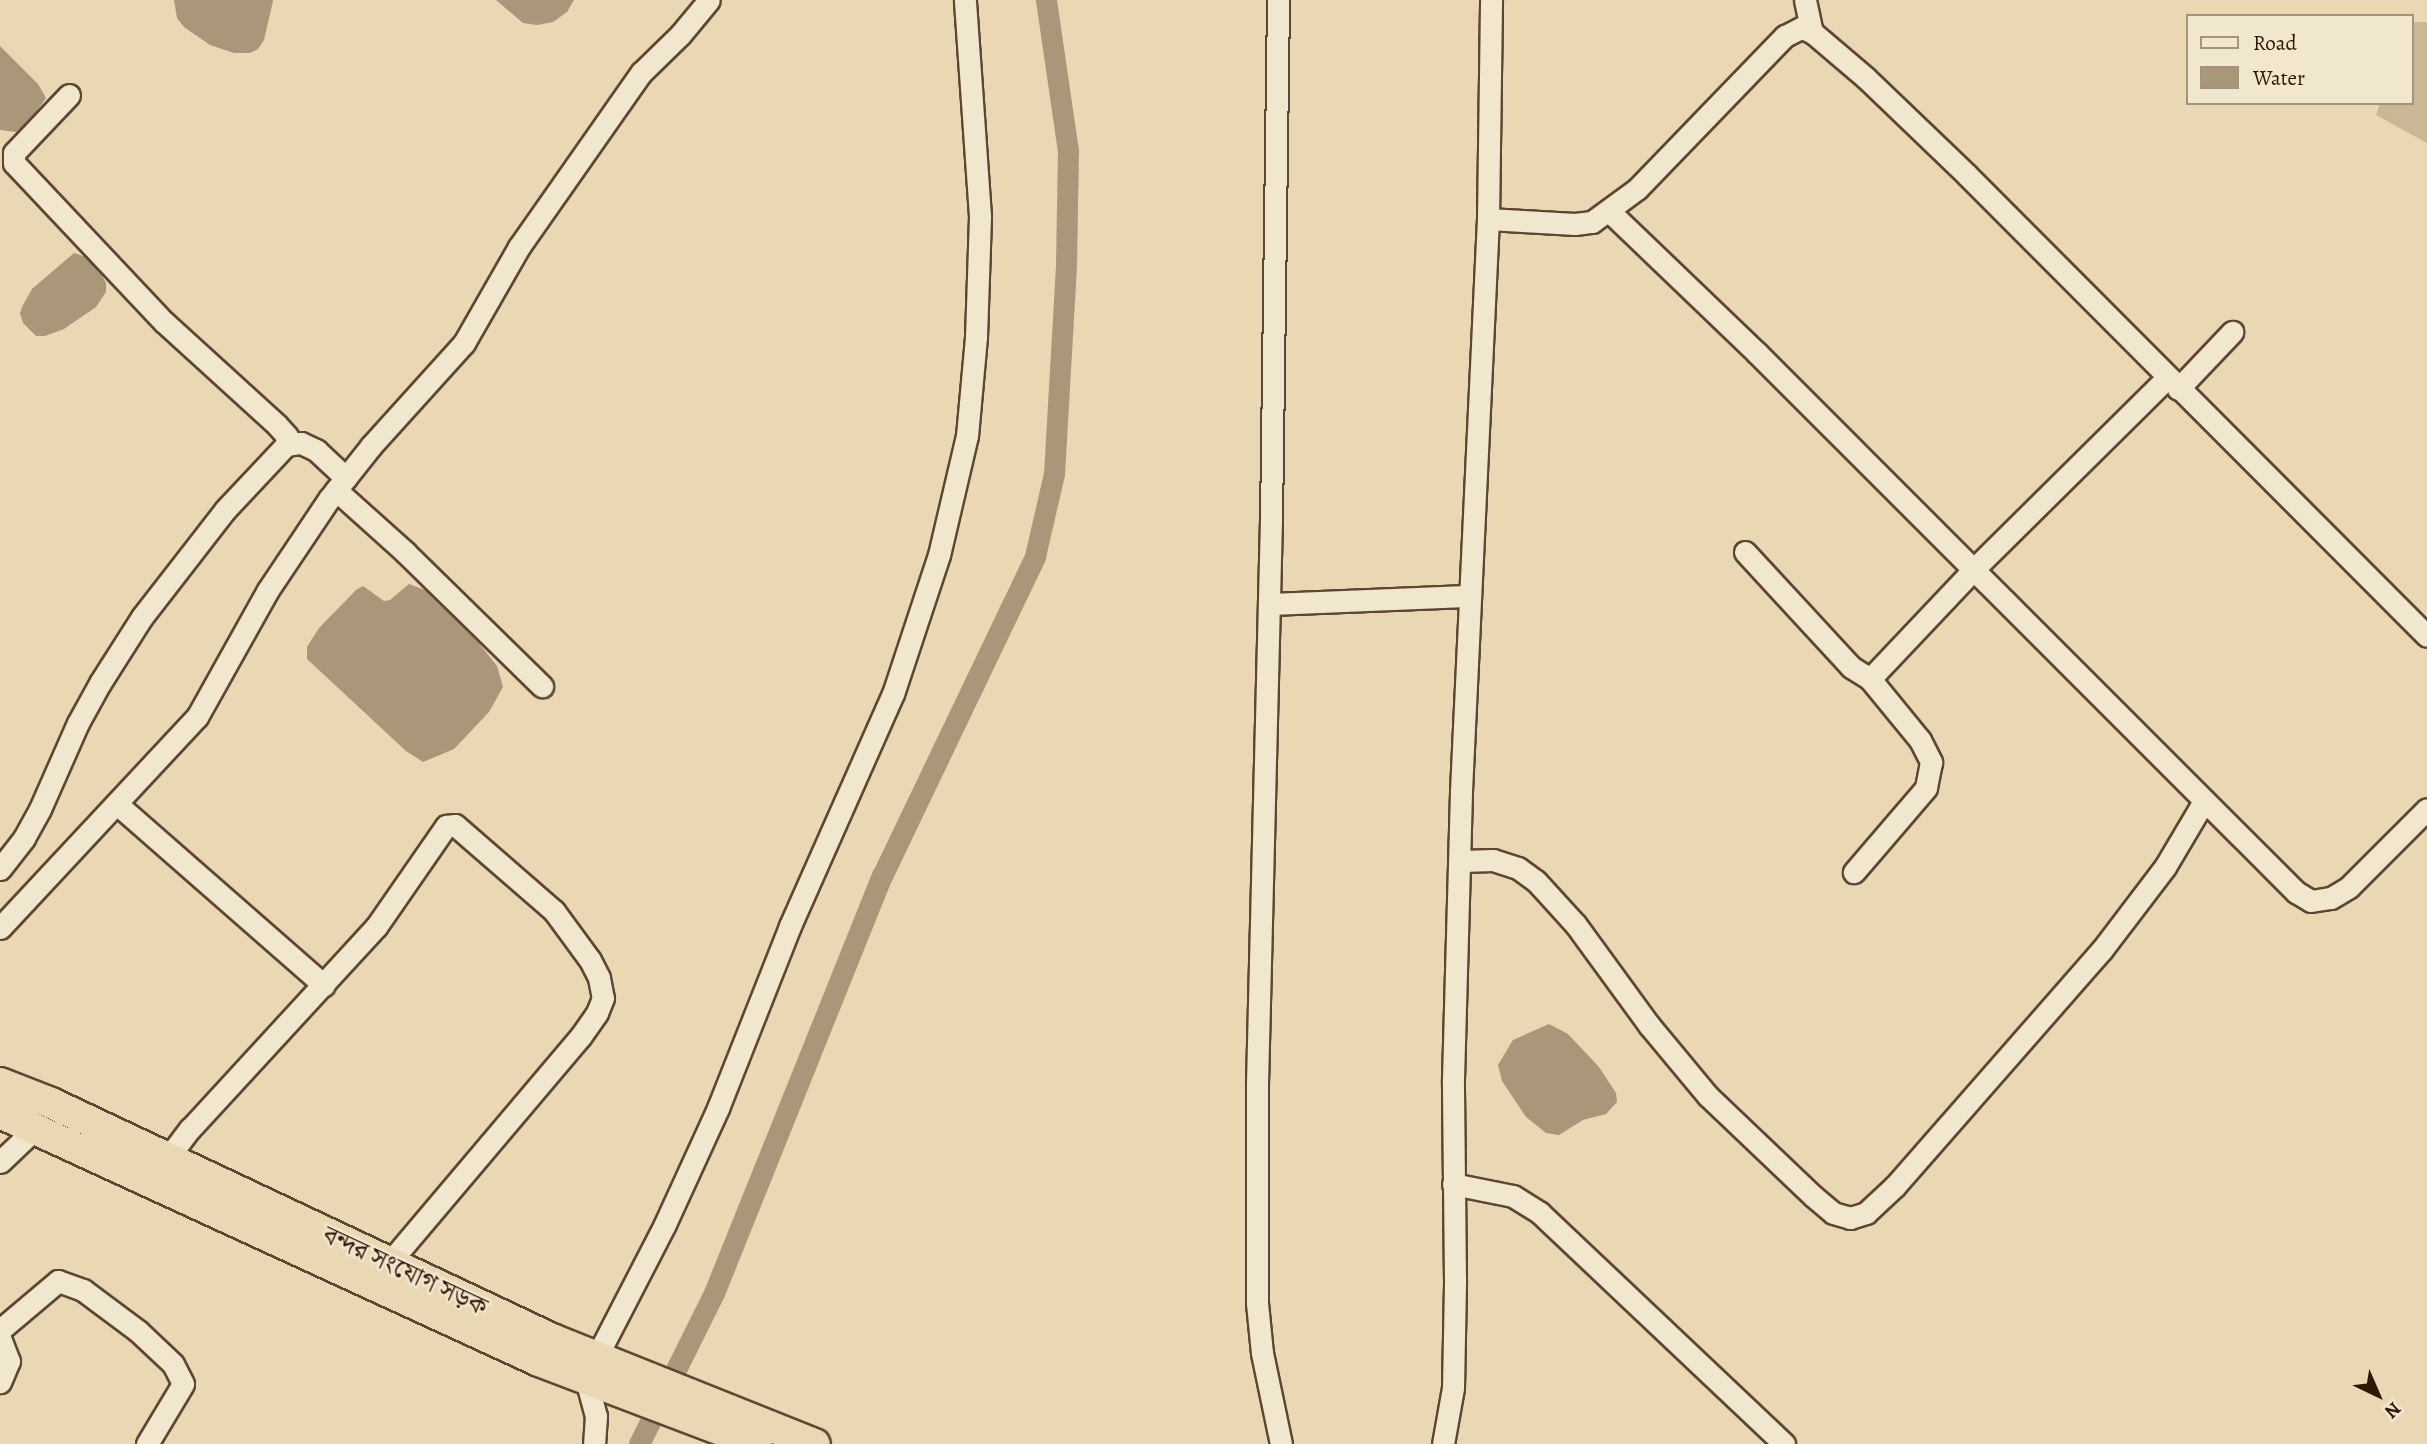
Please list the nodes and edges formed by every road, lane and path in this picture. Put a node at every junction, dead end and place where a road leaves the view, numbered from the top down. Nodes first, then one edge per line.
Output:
1 (709, 0) edge
2 (965, 0) edge
3 (1278, 0) edge
4 (1491, 0) edge
5 (1805, 0) edge
6 (1812, 32) junction
7 (69, 95) dead end
8 (1609, 211) junction
9 (1488, 219) junction
10 (2232, 332) dead end
11 (2173, 384) junction
12 (286, 445) junction
13 (341, 484) junction
14 (1745, 552) dead end
15 (1973, 570) junction
16 (1468, 596) junction
17 (1269, 604) junction
18 (2427, 636) edge
19 (1870, 679) junction
20 (542, 686) dead end
21 (2204, 801) junction
22 (117, 804) junction
23 (2427, 809) edge
24 (1462, 862) junction
25 (0, 869) edge
26 (1854, 872) dead end
27 (0, 928) edge
28 (324, 985) junction
29 (0, 1083) edge
30 (0, 1113) edge
31 (37, 1127) junction
32 (167, 1159) junction
33 (0, 1163) edge
34 (1453, 1184) junction
35 (389, 1263) junction
36 (426, 1295) junction
37 (0, 1330) edge
38 (0, 1339) edge
39 (592, 1368) junction
40 (0, 1382) edge
41 (147, 1444) edge
42 (594, 1444) edge
43 (757, 1444) edge
44 (815, 1444) edge
45 (1281, 1444) edge
46 (1443, 1444) edge
47 (1784, 1444) edge

1 - 13 street
2 - 39 street
3 - 17 street
4 - 9 street
5 - 6 street
6 - 8 street
6 - 11 street
7 - 12 street
8 - 9 street
8 - 15 street
9 - 16 street
10 - 11 street
11 - 15 street
11 - 18 street
12 - 13 street
12 - 25 street
13 - 20 street
13 - 22 street
14 - 19 street
15 - 19 street
15 - 21 street
16 - 17 street
16 - 24 street
17 - 45 street
19 - 26 street
21 - 23 street
21 - 24 street
22 - 27 street
22 - 28 street
24 - 34 street
28 - 32 street
28 - 35 street
29 - 32 highway, বন্দর সংযোগ সড়ক
30 - 31 highway, বন্দর সংযোগ সড়ক
31 - 33 street
31 - 36 highway, বন্দর সংযোগ সড়ক
32 - 35 highway, বন্দর সংযোগ সড়ক
34 - 46 street
34 - 47 street
35 - 36 highway, বন্দর সংযোগ সড়ক
36 - 39 highway, বন্দর সংযোগ সড়ক
37 - 41 street
38 - 40 street
39 - 42 street
39 - 43 highway, বন্দর সংযোগ সড়ক
39 - 44 highway, বন্দর সংযোগ সড়ক

